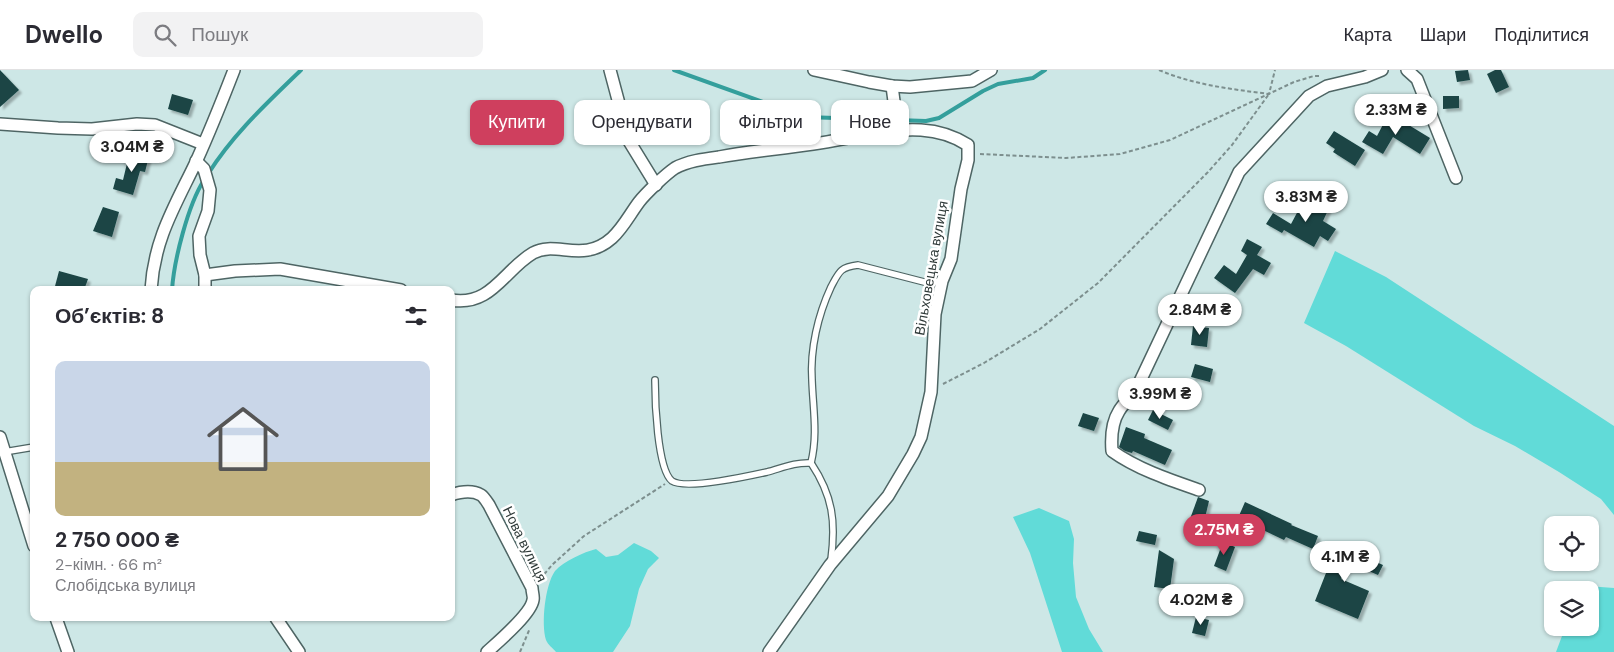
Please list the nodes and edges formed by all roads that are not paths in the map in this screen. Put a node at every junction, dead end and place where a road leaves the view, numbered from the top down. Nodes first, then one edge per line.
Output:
1 (234, 70) edge
2 (610, 70) edge
3 (814, 70) edge
4 (991, 70) edge
5 (1382, 70) edge
6 (1407, 70) edge
7 (892, 86) junction
8 (894, 100) edge
9 (0, 124) edge
10 (909, 128) edge
11 (831, 141) edge
12 (203, 144) junction
13 (200, 165) junction
14 (1456, 178) dead end
15 (656, 185) junction
16 (206, 275) junction
17 (942, 281) junction
18 (152, 286) edge
19 (205, 286) edge
20 (378, 286) edge
21 (455, 301) edge
22 (655, 380) dead end
23 (0, 438) edge
24 (30, 448) edge
25 (4, 452) junction
26 (811, 463) junction
27 (1199, 490) dead end
28 (455, 494) edge
29 (30, 533) edge
30 (830, 565) junction
31 (57, 621) edge
32 (278, 621) edge
33 (68, 652) edge
34 (299, 652) edge
35 (487, 652) edge
36 (769, 652) edge

1 - 12 street
2 - 15 street
3 - 7 street
4 - 7 street
5 - 27 street
6 - 14 street
7 - 8 street
9 - 12 street
10 - 17 street, Вільховецька вулиця
11 - 15 street
12 - 13 street
13 - 16 street
13 - 18 street
15 - 21 street
16 - 19 street
16 - 20 street
17 - 26 lane
17 - 30 street, Вільховецька вулиця
22 - 26 lane
23 - 25 street
24 - 25 lane
25 - 29 street
26 - 30 lane
28 - 35 street, Нова вулиця
30 - 36 street, Вільховецька вулиця
31 - 33 street
32 - 34 street

